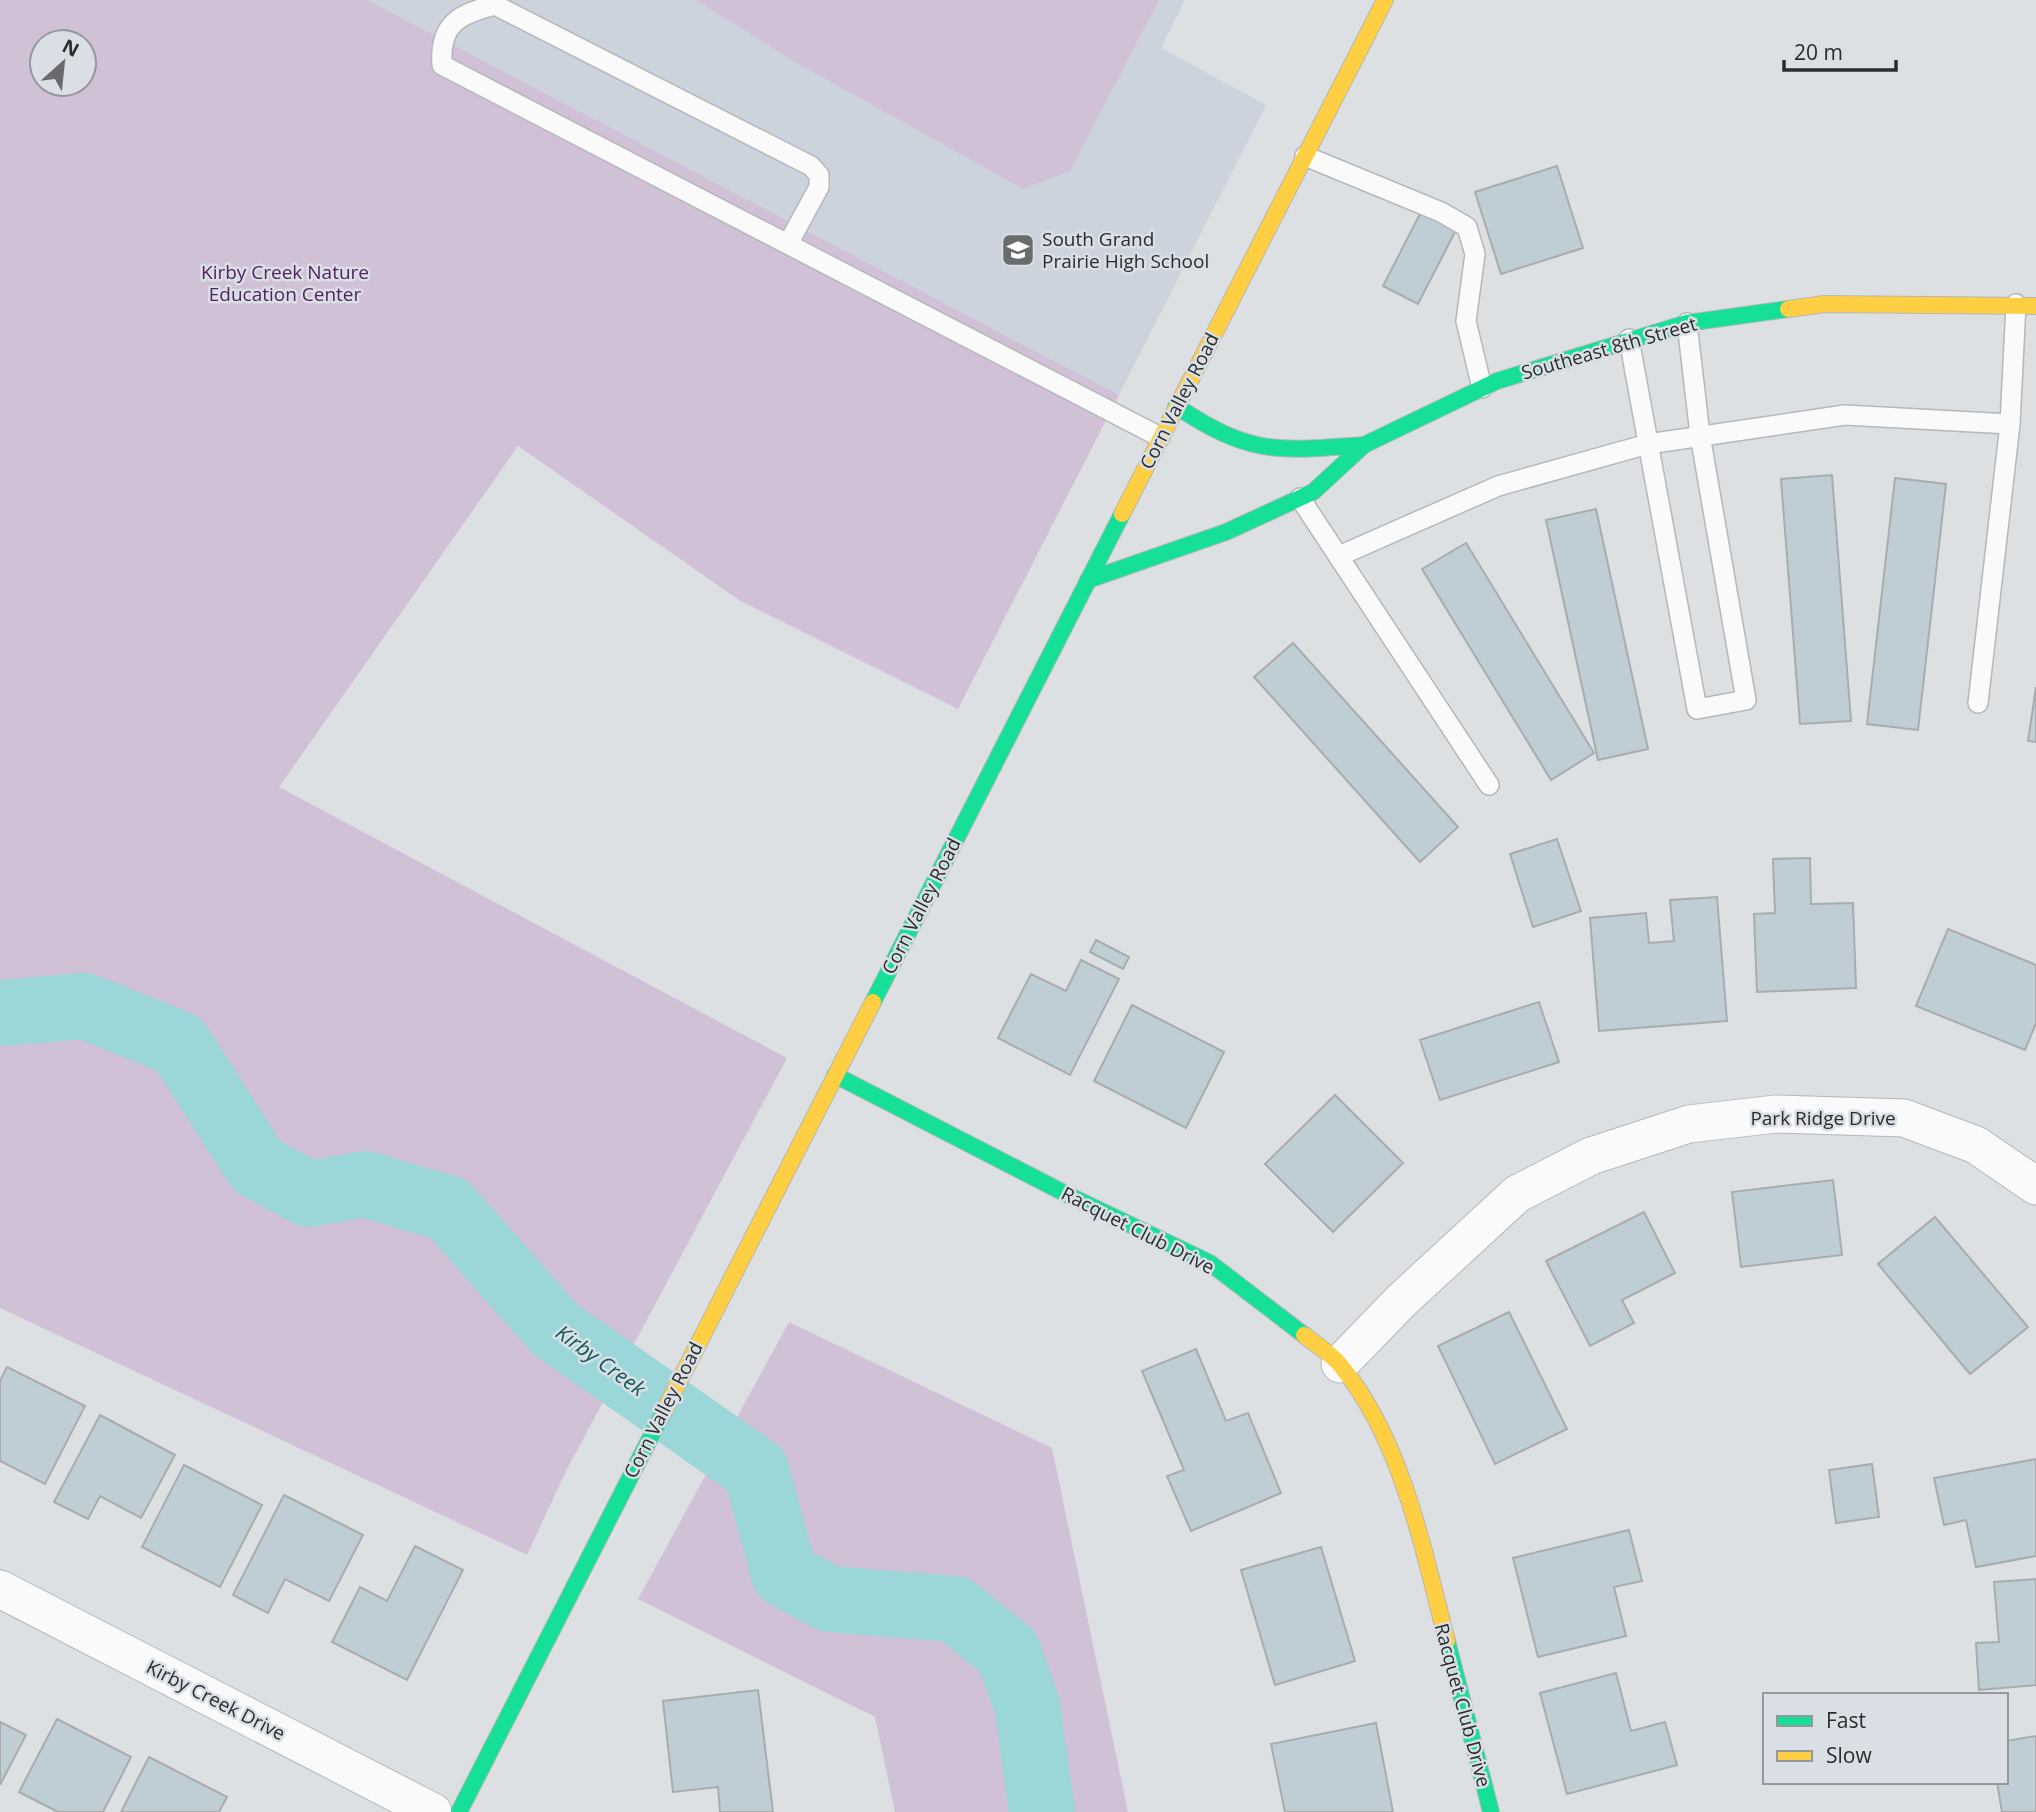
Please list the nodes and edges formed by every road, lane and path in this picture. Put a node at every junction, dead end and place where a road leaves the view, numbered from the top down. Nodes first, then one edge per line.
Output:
1 (1385, 0) edge
2 (1305, 156) junction
3 (788, 244) junction
4 (2016, 304) junction
5 (2036, 306) edge
6 (1687, 323) junction
7 (1629, 339) junction
8 (1482, 388) junction
9 (1176, 406) junction
10 (2010, 424) junction
11 (1700, 436) junction
12 (1160, 438) junction
13 (1648, 444) junction
14 (1364, 445) junction
15 (1300, 498) junction
16 (1339, 556) junction
17 (1088, 580) junction
18 (1978, 703) dead end
19 (1489, 785) dead end
20 (835, 1074) junction
21 (2036, 1186) edge
22 (1340, 1364) junction
23 (0, 1589) edge
24 (433, 1812) edge
25 (459, 1812) edge
26 (1491, 1812) edge

1 - 2 street, Corn Valley Road
2 - 8 lane
2 - 9 street, Corn Valley Road
3 - 3 lane
3 - 12 lane
4 - 5 street, Southeast 8th Street
4 - 6 street, Southeast 8th Street
4 - 10 lane
6 - 7 street, Southeast 8th Street
6 - 11 lane
7 - 8 street, Southeast 8th Street
7 - 13 lane
8 - 14 street, Southeast 8th Street
9 - 12 street, Corn Valley Road
9 - 14 street, Southeast 8th Street
10 - 11 lane
10 - 18 lane
11 - 13 lane
11 - 13 lane
12 - 17 street, Corn Valley Road
13 - 16 lane
14 - 15 street, Southeast 8th Street
15 - 16 lane
15 - 17 street, Southeast 8th Street
16 - 19 lane
17 - 20 street, Corn Valley Road
20 - 22 street, Racquet Club Drive
20 - 25 street, Corn Valley Road
21 - 22 street, Park Ridge Drive
22 - 26 street, Racquet Club Drive
23 - 24 street, Kirby Creek Drive

